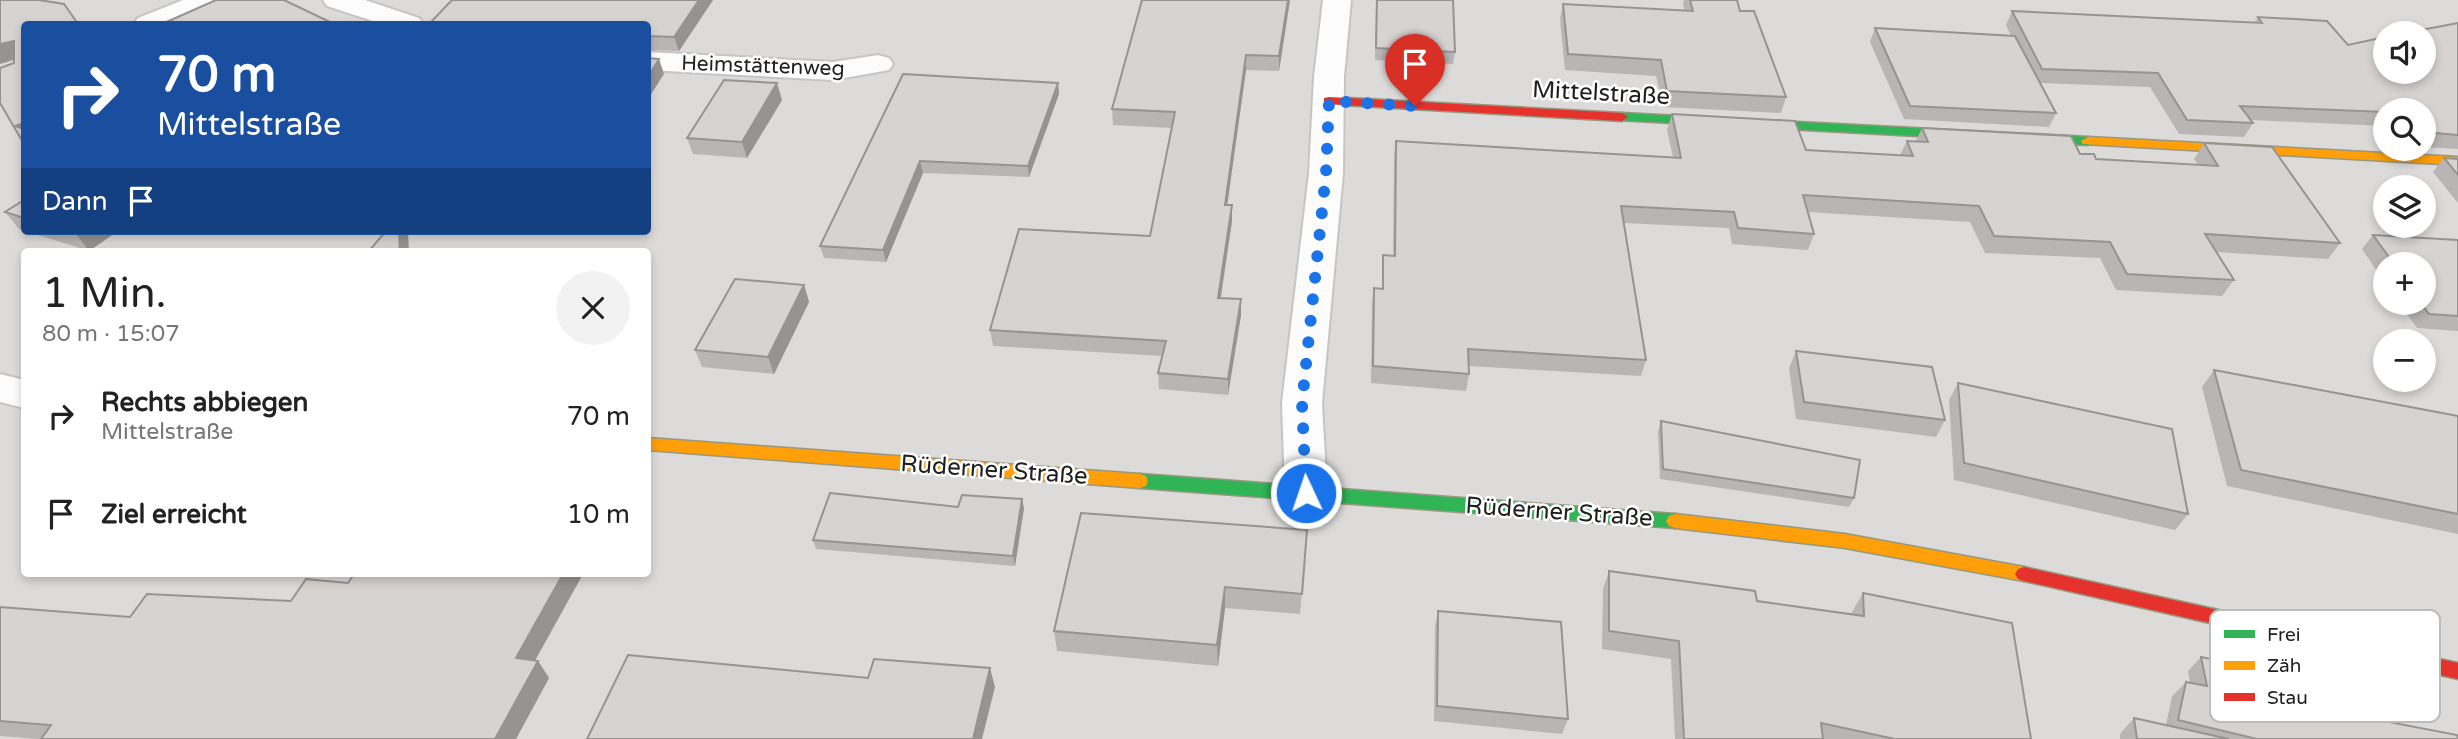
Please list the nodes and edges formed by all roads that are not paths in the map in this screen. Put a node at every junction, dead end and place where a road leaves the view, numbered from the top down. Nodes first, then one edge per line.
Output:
1 (208, 0) edge
2 (337, 0) edge
3 (1337, 0) edge
4 (156, 21) edge
5 (401, 21) edge
6 (651, 61) edge
7 (878, 64) dead end
8 (1329, 101) junction
9 (2458, 160) edge
10 (0, 388) edge
11 (21, 393) edge
12 (651, 444) edge
13 (1306, 493) junction
14 (2210, 615) edge
15 (2440, 667) edge
16 (2458, 671) edge

1 - 4 street
2 - 5 street
3 - 8 street
6 - 7 street, Heimstättenweg
8 - 9 street, Mittelstraße
8 - 13 street
10 - 11 street
12 - 13 street, Rüderner Straße
13 - 14 street, Rüderner Straße
15 - 16 street, Rüderner Straße

